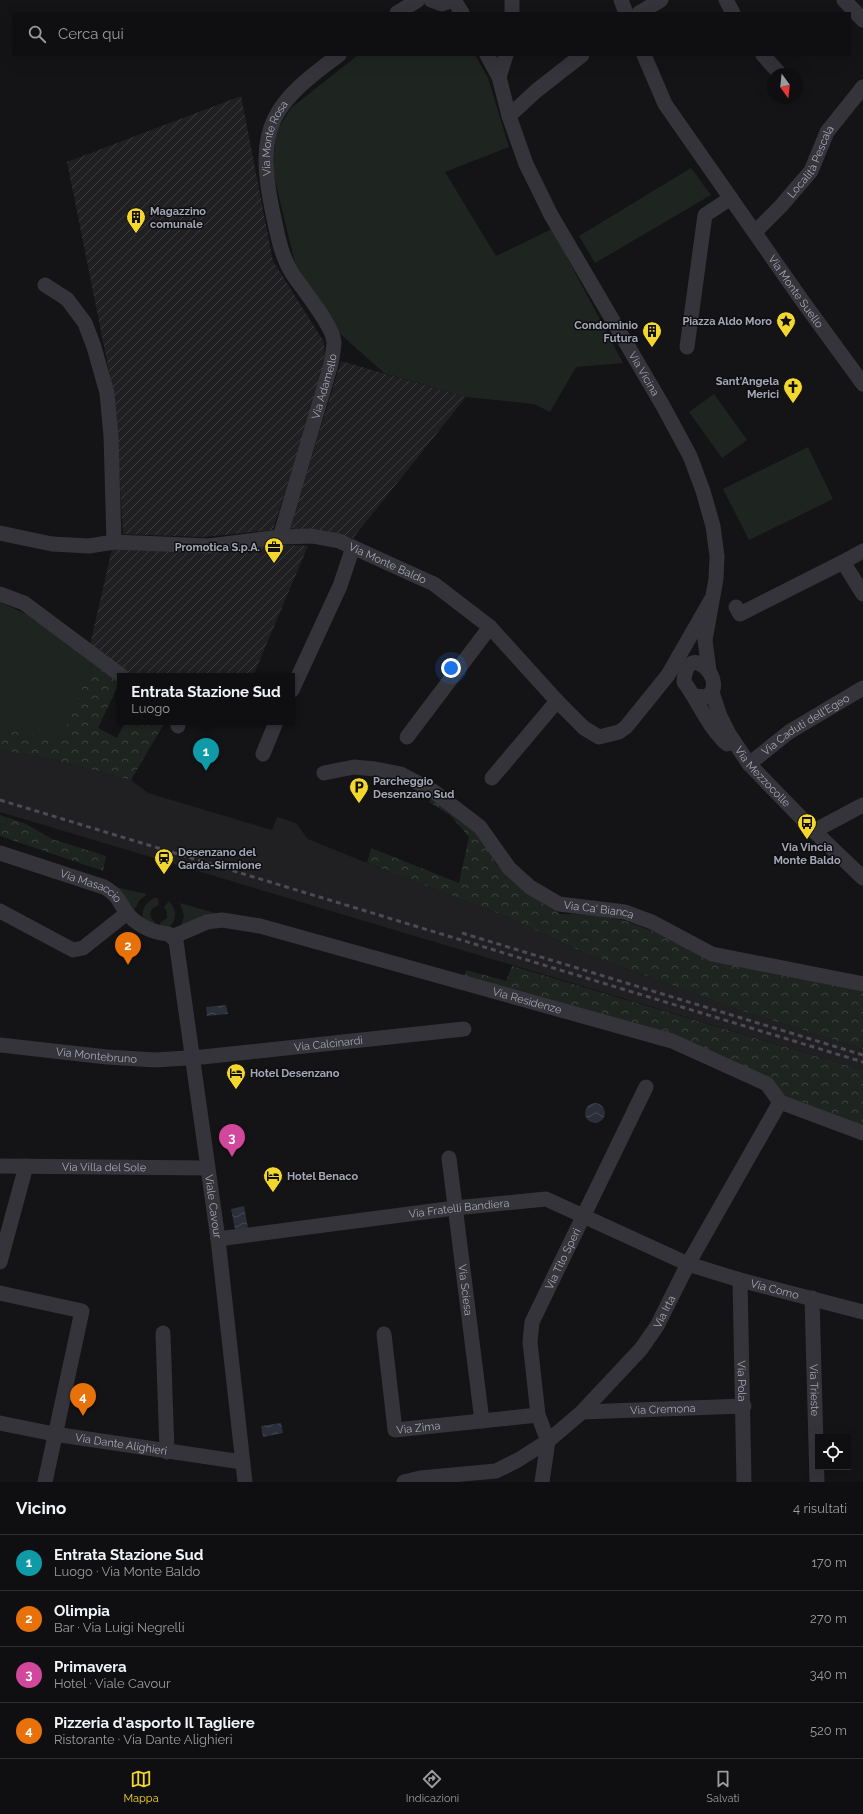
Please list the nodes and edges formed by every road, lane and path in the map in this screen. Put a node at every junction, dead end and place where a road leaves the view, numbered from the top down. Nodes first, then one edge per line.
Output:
1 (418, 0) edge
2 (431, 0) edge
3 (453, 0) edge
4 (512, 0) edge
5 (621, 0) edge
6 (661, 0) edge
7 (726, 0) edge
8 (844, 0) edge
9 (400, 12) edge
10 (461, 12) edge
11 (512, 12) edge
12 (626, 12) edge
13 (641, 12) edge
14 (732, 12) edge
15 (863, 20) edge
16 (338, 56) edge
17 (488, 56) edge
18 (506, 56) edge
19 (581, 56) edge
20 (644, 56) edge
21 (764, 56) edge
22 (775, 68) edge
23 (499, 77) junction
24 (863, 87) edge
25 (858, 101) edge
26 (509, 116) junction
27 (731, 198) junction
28 (755, 232) junction
29 (280, 246) joint
30 (45, 285) dead end
31 (687, 347) dead end
32 (863, 384) edge
33 (0, 533) edge
34 (280, 536) junction
35 (114, 542) junction
36 (353, 547) junction
37 (863, 551) edge
38 (843, 562) junction
39 (0, 594) edge
40 (863, 594) edge
41 (711, 600) junction
42 (736, 607) dead end
43 (490, 627) junction
44 (705, 640) junction
45 (694, 664) junction
46 (709, 671) junction
47 (118, 673) edge
48 (668, 675) junction
49 (684, 675) junction
50 (295, 684) edge
51 (863, 688) edge
52 (702, 695) junction
53 (556, 700) junction
54 (275, 725) edge
55 (407, 737) dead end
56 (264, 754) dead end
57 (749, 764) junction
58 (324, 773) dead end
59 (492, 778) dead end
60 (863, 805) edge
61 (814, 831) junction
62 (0, 853) edge
63 (863, 878) edge
64 (0, 911) edge
65 (127, 913) junction
66 (171, 936) junction
67 (863, 984) edge
68 (464, 1029) dead end
69 (0, 1045) edge
70 (193, 1058) junction
71 (646, 1087) dead end
72 (780, 1102) junction
73 (863, 1133) edge
74 (449, 1158) dead end
75 (0, 1166) edge
76 (26, 1166) junction
77 (207, 1168) junction
78 (454, 1208) junction
79 (584, 1216) junction
80 (218, 1239) junction
81 (0, 1262) edge
82 (688, 1264) junction
83 (740, 1280) junction
84 (0, 1293) edge
85 (812, 1298) junction
86 (863, 1312) edge
87 (163, 1333) dead end
88 (384, 1334) dead end
89 (744, 1406) junction
90 (582, 1412) junction
91 (538, 1415) junction
92 (482, 1421) junction
93 (0, 1423) edge
94 (54, 1434) junction
95 (548, 1441) junction
96 (167, 1452) junction
97 (242, 1462) junction
98 (44, 1482) edge
99 (245, 1482) edge
100 (404, 1482) edge
101 (542, 1482) edge
102 (744, 1482) edge
103 (817, 1482) edge

1 - 9 street
2 - 3 street
3 - 10 street
4 - 11 street
5 - 12 street
6 - 13 street
7 - 14 street
8 - 15 street
16 - 29 street, Via Monte Rosa
17 - 23 street, Via Vicina
18 - 23 street
19 - 26 street
20 - 27 street, Via Monte Suello
21 - 22 street
23 - 26 street, Via Vicina
24 - 25 street, Località Pescala
25 - 28 street, Località Pescala
26 - 41 street, Via Vicina
27 - 28 street, Via Monte Suello
27 - 31 street
28 - 32 street, Via Monte Suello
29 - 34 street, Via Adamello
30 - 35 street
33 - 35 street
34 - 35 street
34 - 36 street
36 - 43 street, Via Monte Baldo
36 - 50 street, Via Monte Baldo
37 - 38 street
38 - 40 street
38 - 42 street
39 - 47 street
41 - 44 street, Via Vicina
41 - 48 street
43 - 53 street, Via Monte Baldo
43 - 55 street
44 - 45 street, Via Vicina
44 - 46 street, Via Vicina
45 - 46 street
45 - 49 street
46 - 52 street
48 - 49 street
48 - 53 street, Via Monte Baldo
49 - 52 street
51 - 57 street, Via Caduti dell'Egeo
52 - 57 street, Via Mezzocolle
52 - 57 street
53 - 59 street
54 - 56 street
57 - 61 street, Via Mezzocolle
58 - 67 street, Via Ca' Bianca
60 - 61 street
61 - 63 street, Via Mezzocolle
62 - 65 street, Via Masaccio
64 - 65 street
65 - 66 street, Via Masaccio
66 - 70 street, Viale Cavour
66 - 72 street, Via Residenze
68 - 70 street, Via Calcinardi
69 - 70 street, Via Montebruno
70 - 77 street, Viale Cavour
71 - 79 street, Via Tito Speri
72 - 73 street
72 - 82 street, Via Irta
74 - 78 street, Via Sciesa
75 - 76 street, Via Villa del Sole
76 - 77 street, Via Villa del Sole
76 - 81 street
77 - 80 street, Viale Cavour
78 - 79 street, Via Fratelli Bandiera
78 - 80 street, Via Fratelli Bandiera
78 - 92 street, Via Sciesa
79 - 82 street, Via Fratelli Bandiera
79 - 91 street, Via Tito Speri
80 - 97 street, Viale Cavour
82 - 83 street, Via Como
82 - 90 street, Via Irta
83 - 85 street, Via Como
83 - 89 street, Via Pola
84 - 94 street
85 - 86 street, Via Como
85 - 103 street, Via Trieste
87 - 96 street
88 - 92 street, Via Zima
89 - 90 street, Via Cremona
89 - 102 street, Via Pola
90 - 95 street, Via Irta
91 - 92 street, Via Zima
91 - 95 street, Via Tito Speri
93 - 94 street, Via Dante Alighieri
94 - 96 street, Via Dante Alighieri
94 - 98 street
95 - 100 street, Via Irta
95 - 101 street
96 - 97 street, Via Dante Alighieri
97 - 99 street, Viale Cavour

